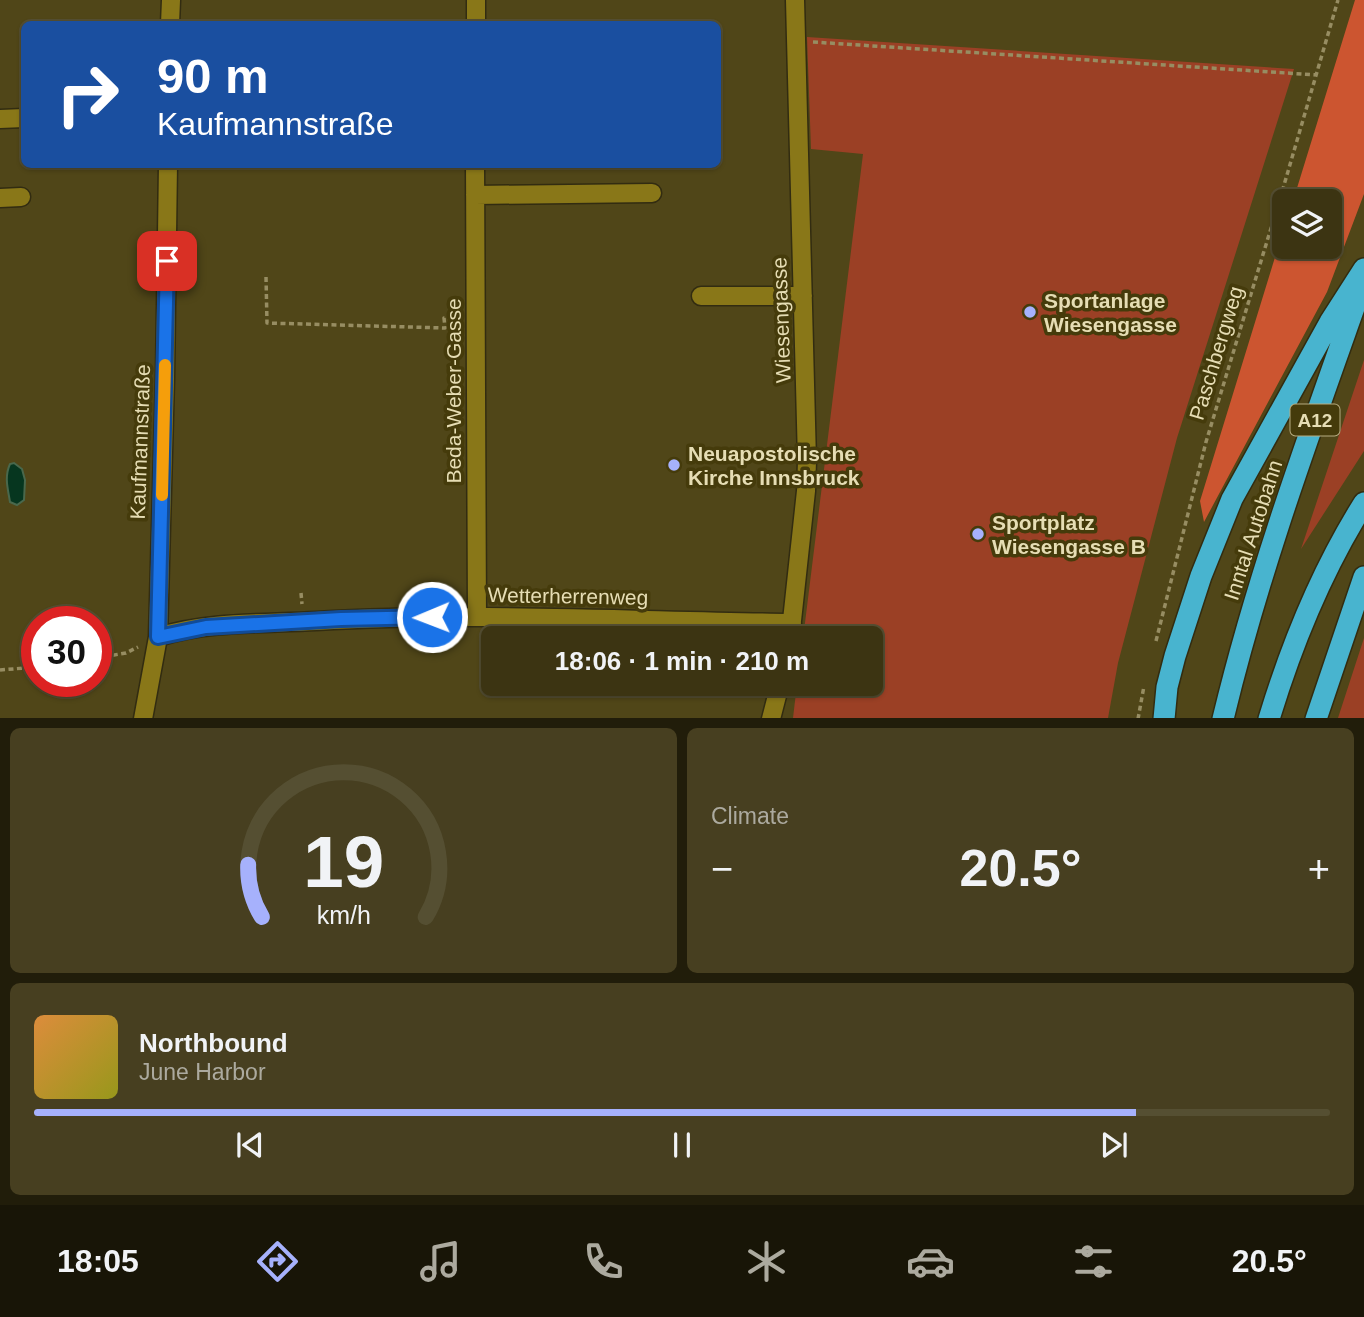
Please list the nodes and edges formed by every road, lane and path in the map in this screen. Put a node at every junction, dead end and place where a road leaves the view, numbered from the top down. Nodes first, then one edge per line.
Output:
1 (171, 0) edge
2 (476, 0) edge
3 (795, 0) edge
4 (1338, 0) edge
5 (170, 21) edge
6 (475, 21) edge
7 (796, 40) junction
8 (1317, 75) junction
9 (21, 118) edge
10 (0, 119) edge
11 (168, 168) edge
12 (475, 168) edge
13 (652, 193) dead end
14 (475, 195) junction
15 (21, 197) dead end
16 (0, 198) edge
17 (1364, 269) edge
18 (266, 277) dead end
19 (1364, 280) edge
20 (701, 296) dead end
21 (803, 296) junction
22 (476, 318) junction
23 (1364, 503) edge
24 (1364, 577) edge
25 (477, 617) junction
26 (679, 626) edge
27 (791, 626) edge
28 (158, 637) junction
29 (1153, 652) dead end
30 (112, 655) edge
31 (21, 668) edge
32 (0, 670) edge
33 (1146, 678) dead end
34 (777, 696) edge
35 (143, 718) edge
36 (771, 718) edge
37 (1138, 718) edge
38 (1164, 718) edge
39 (1223, 718) edge
40 (1269, 718) edge
41 (1316, 718) edge

1 - 5 street
2 - 6 street
3 - 7 street, Wiesengasse
4 - 8 path, Paschbergweg
7 - 8 path
7 - 21 street, Wiesengasse
8 - 29 path, Paschbergweg
9 - 10 street
11 - 28 street, Kaufmannstraße
12 - 14 street, Beda-Weber-Gasse
13 - 14 street
14 - 22 street, Beda-Weber-Gasse
15 - 16 street
17 - 38 highway
18 - 22 path
19 - 39 highway, Inntal Autobahn / A12
20 - 21 street
21 - 27 street, Wiesengasse
22 - 25 street, Beda-Weber-Gasse
23 - 40 highway
24 - 41 highway
25 - 26 street, Wetterherrenweg
25 - 28 street, Wetterherrenweg
28 - 30 path
28 - 35 street, Kaufmannstraße
31 - 32 path
33 - 37 path
34 - 36 street

